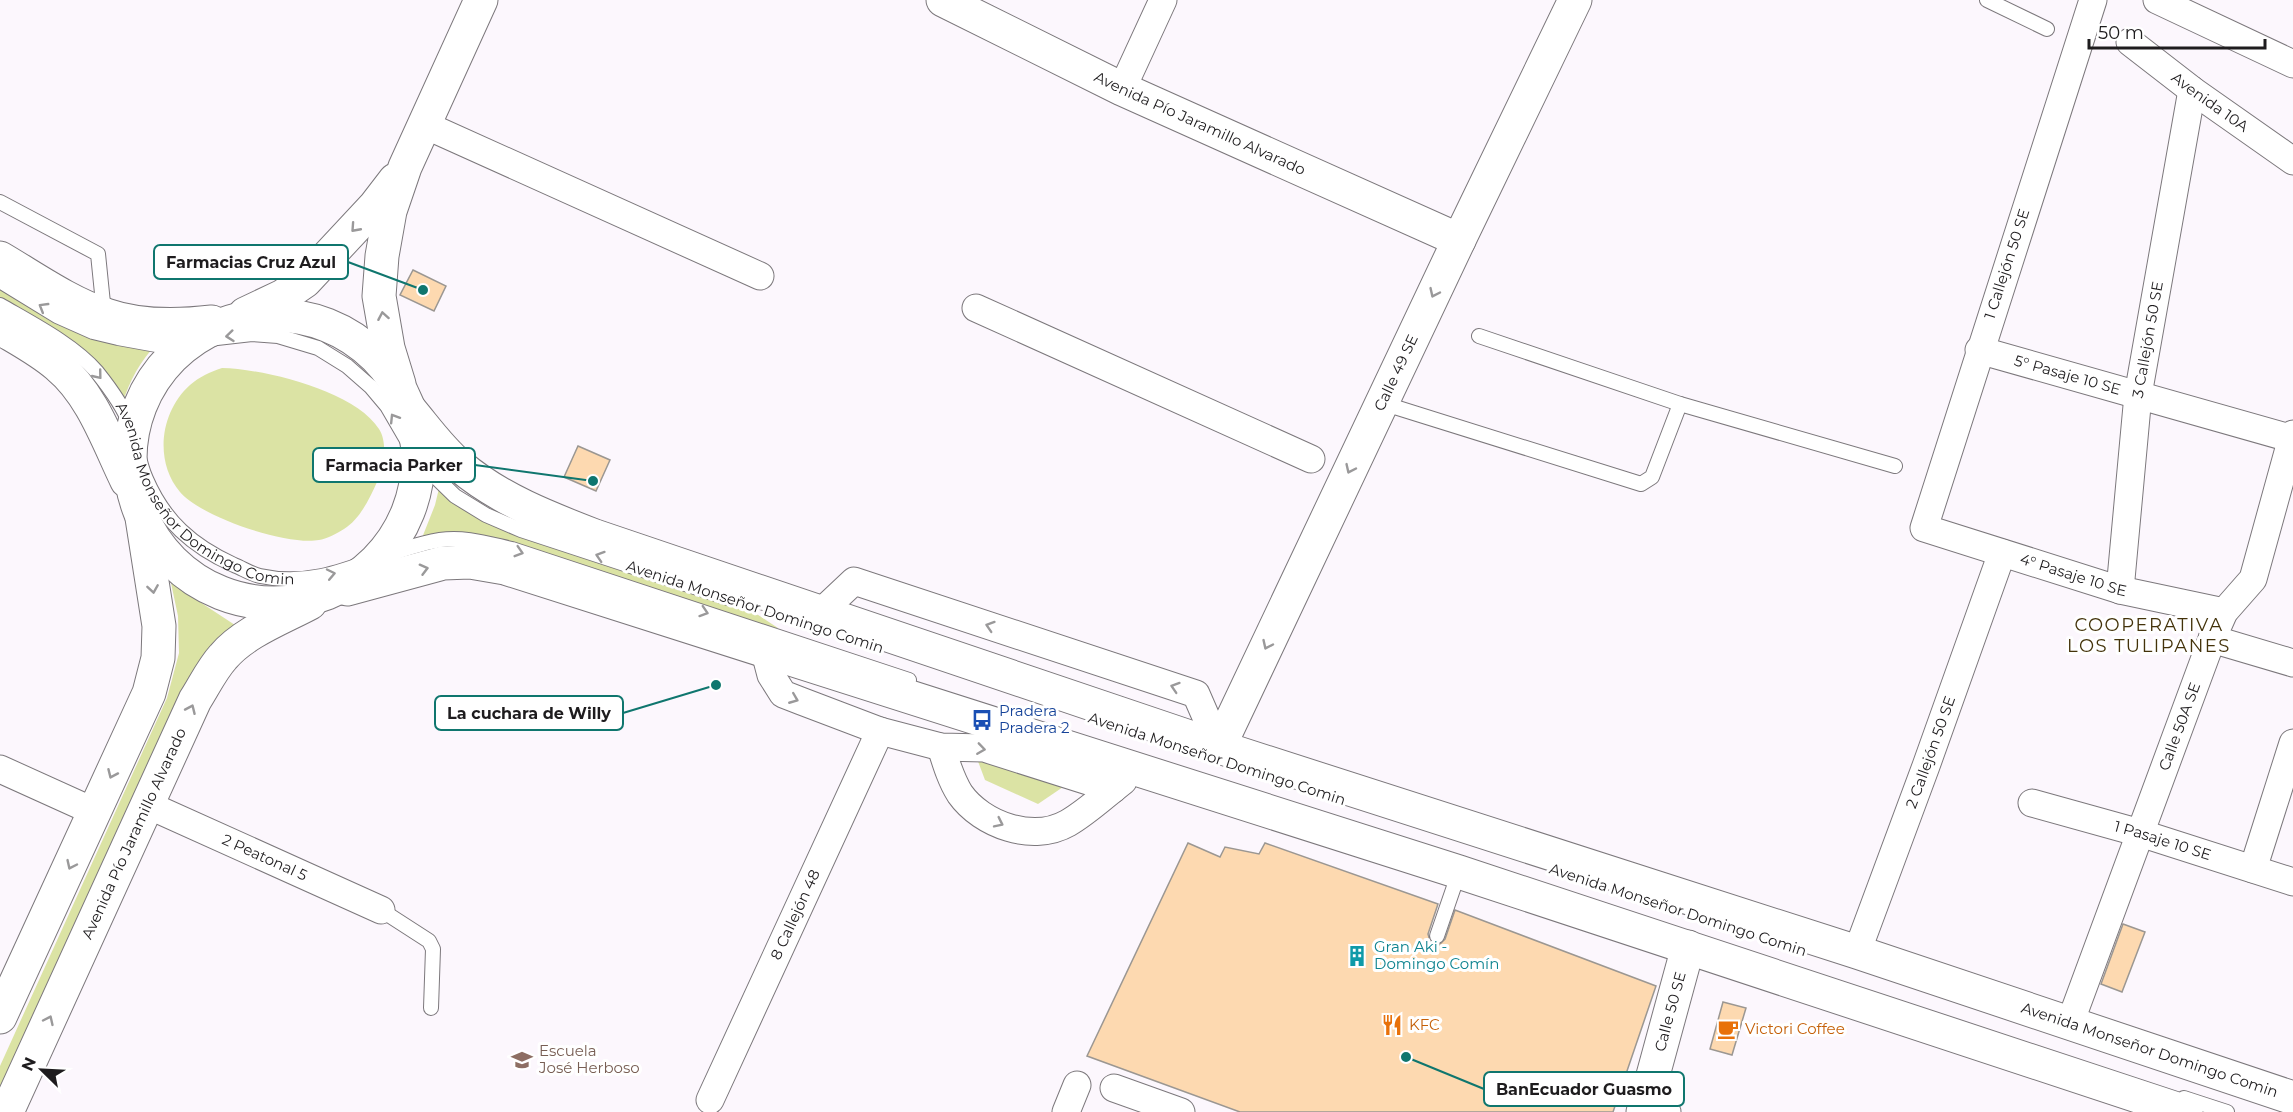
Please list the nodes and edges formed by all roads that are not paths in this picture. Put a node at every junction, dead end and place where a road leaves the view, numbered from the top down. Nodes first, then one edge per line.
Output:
1 (943, 0) edge
2 (1163, 0) edge
3 (1575, 0) edge
4 (1987, 0) edge
5 (2093, 0) edge
6 (2157, 0) edge
7 (478, 1) edge
8 (2047, 29) dead end
9 (2130, 42) dead end
10 (2293, 64) edge
11 (1122, 89) junction
12 (2192, 90) junction
13 (425, 125) junction
14 (2293, 161) edge
15 (405, 167) junction
16 (0, 202) edge
17 (1459, 240) junction
18 (0, 258) edge
19 (760, 276) dead end
20 (0, 281) edge
21 (0, 305) edge
22 (976, 308) dead end
23 (105, 315) junction
24 (228, 319) junction
25 (0, 328) edge
26 (1479, 336) dead end
27 (173, 348) junction
28 (1979, 350) junction
29 (2138, 395) junction
30 (406, 402) junction
31 (1382, 404) junction
32 (1680, 404) junction
33 (131, 425) junction
34 (2293, 437) edge
35 (1311, 459) dead end
36 (419, 461) junction
37 (1895, 466) dead end
38 (137, 502) junction
39 (1924, 528) joint
40 (2002, 553) junction
41 (385, 555) junction
42 (347, 589) junction
43 (2120, 590) junction
44 (314, 601) junction
45 (744, 603) dead end
46 (2224, 612) junction
47 (2212, 639) junction
48 (765, 652) junction
49 (2293, 663) edge
50 (918, 683) dead end
51 (992, 685) dead end
52 (880, 731) junction
53 (2293, 743) edge
54 (941, 747) junction
55 (1219, 747) junction
56 (0, 769) edge
57 (1200, 775) dead end
58 (1125, 779) junction
59 (2032, 803) dead end
60 (148, 805) junction
61 (95, 812) junction
62 (2140, 833) junction
63 (1500, 852) dead end
64 (2253, 869) junction
65 (1459, 872) junction
66 (2293, 882) edge
67 (381, 910) joint
68 (1437, 936) dead end
69 (1688, 948) junction
70 (1857, 952) junction
71 (431, 1008) dead end
72 (0, 1017) edge
73 (2070, 1023) junction
74 (1077, 1085) dead end
75 (1114, 1088) dead end
76 (2247, 1097) dead end
77 (2293, 1098) edge
78 (2124, 1102) edge
79 (710, 1106) edge
80 (1651, 1110) edge
81 (8, 1112) edge
82 (1066, 1112) edge
83 (1181, 1112) edge
84 (2186, 1112) edge
85 (2227, 1112) edge
86 (2292, 1112) edge

1 - 11 main road, Avenida Pío Jaramillo Alvarado
2 - 11 street
3 - 17 main road, Calle 49 SE
4 - 8 lane
5 - 28 street, 1 Callejón 50 SE
6 - 10 street
7 - 13 main road
9 - 12 street, Avenida 10A
11 - 17 main road, Avenida Pío Jaramillo Alvarado
12 - 14 street, Avenida 10A
12 - 29 street, 3 Callejón 50 SE
13 - 15 main road
13 - 19 street
15 -> 24 main road
30 -> 15 main road
16 - 23 lane
17 -> 31 main road, Calle 49 SE
18 - 23 main road
27 -> 20 lane, Avenida Monseñor Domingo Comin
21 -> 33 lane, Avenida Monseñor Domingo Comin
22 - 35 street
23 - 24 main road
24 - 27 main road
24 - 30 main road, Avenida Monseñor Domingo Comin
25 - 38 main road, Avenida Monseñor Domingo Comin
26 - 32 lane
27 - 33 main road
36 -> 27 lane, Avenida Monseñor Domingo Comin
28 - 29 street, 5° Pasaje 10 SE
28 - 39 street, 1 Callejón 50 SE
29 - 34 street, 5° Pasaje 10 SE
29 - 43 street, 3 Callejón 50 SE
30 - 36 main road
55 -> 30 main road, Avenida Monseñor Domingo Comin
31 - 32 lane
31 -> 55 main road, Calle 49 SE
32 - 37 lane
33 - 38 main road
33 -> 41 lane, Avenida Monseñor Domingo Comin
34 - 46 street, Calle 50A SE
36 - 41 main road
45 -> 36 lane, Avenida Monseñor Domingo Comin
38 - 44 main road
38 -> 61 main road
39 - 40 street, 4° Pasaje 10 SE
40 - 43 street, 4° Pasaje 10 SE
40 - 70 street, 2 Callejón 50 SE
41 - 42 main road
41 -> 50 lane, Avenida Monseñor Domingo Comin
42 - 44 main road
42 -> 48 main road
43 - 46 street, 4° Pasaje 10 SE
60 -> 44 main road, Avenida Pío Jaramillo Alvarado
46 - 47 street, Calle 50A SE
47 - 49 street
47 - 62 street, Calle 50A SE
48 -> 52 street
48 - 58 main road
51 - 63 lane, Avenida Monseñor Domingo Comin
52 - 54 street
52 - 79 street, 8 Callejón 48
53 - 64 street
54 -> 58 street
54 -> 58 street
55 - 70 main road, Avenida Monseñor Domingo Comin
56 - 61 street
57 - 85 lane, Avenida Monseñor Domingo Comin
58 - 65 main road
59 - 62 street, 1 Pasaje 10 SE
60 - 67 street, 2 Peatonal 5
81 -> 60 main road, Avenida Pío Jaramillo Alvarado
61 -> 72 main road
62 - 64 street, 1 Pasaje 10 SE
62 - 73 street, Calle 50A SE
64 - 66 street, 1 Pasaje 10 SE
65 - 68 lane
65 - 69 main road
67 - 71 lane
69 - 78 main road
69 - 80 main road, Calle 50 SE
70 - 73 main road, Avenida Monseñor Domingo Comin
73 - 77 main road, Avenida Monseñor Domingo Comin
74 - 82 street
75 - 83 street
76 - 86 lane, Avenida Monseñor Domingo Comin
78 - 84 main road

